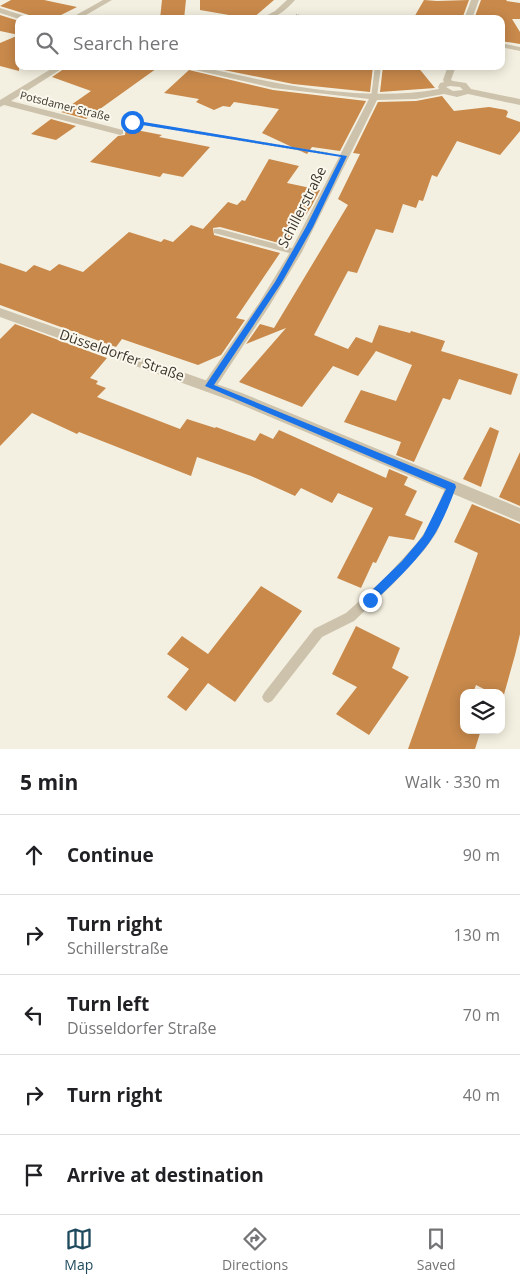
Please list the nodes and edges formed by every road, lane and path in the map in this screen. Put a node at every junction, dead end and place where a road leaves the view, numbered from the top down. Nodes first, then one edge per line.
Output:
1 (108, 0) edge
2 (291, 0) edge
3 (474, 0) edge
4 (0, 10) edge
5 (15, 15) edge
6 (80, 15) edge
7 (273, 15) edge
8 (469, 15) edge
9 (505, 46) edge
10 (520, 49) edge
11 (56, 70) edge
12 (215, 70) edge
13 (377, 70) edge
14 (451, 70) edge
15 (447, 87) junction
16 (374, 97) junction
17 (520, 102) edge
18 (2, 103) edge
19 (120, 132) joint
20 (344, 156) junction
21 (217, 231) dead end
22 (296, 252) junction
23 (0, 312) edge
24 (209, 386) junction
25 (451, 487) junction
26 (520, 515) edge
27 (268, 697) dead end

1 - 6 street
2 - 7 street
3 - 8 street
4 - 5 street
9 - 10 street
11 - 18 street, Potsdamer Straße
12 - 16 street
13 - 16 lane
14 - 15 street
15 - 16 street
15 - 17 street
16 - 20 street, Schillerstraße
18 - 19 street, Potsdamer Straße
19 - 20 path
20 - 22 street, Schillerstraße
21 - 22 lane
22 - 24 street, Schillerstraße
23 - 24 street, Düsseldorfer Straße
24 - 25 street, Düsseldorfer Straße
25 - 26 street, Düsseldorfer Straße
25 - 27 lane

